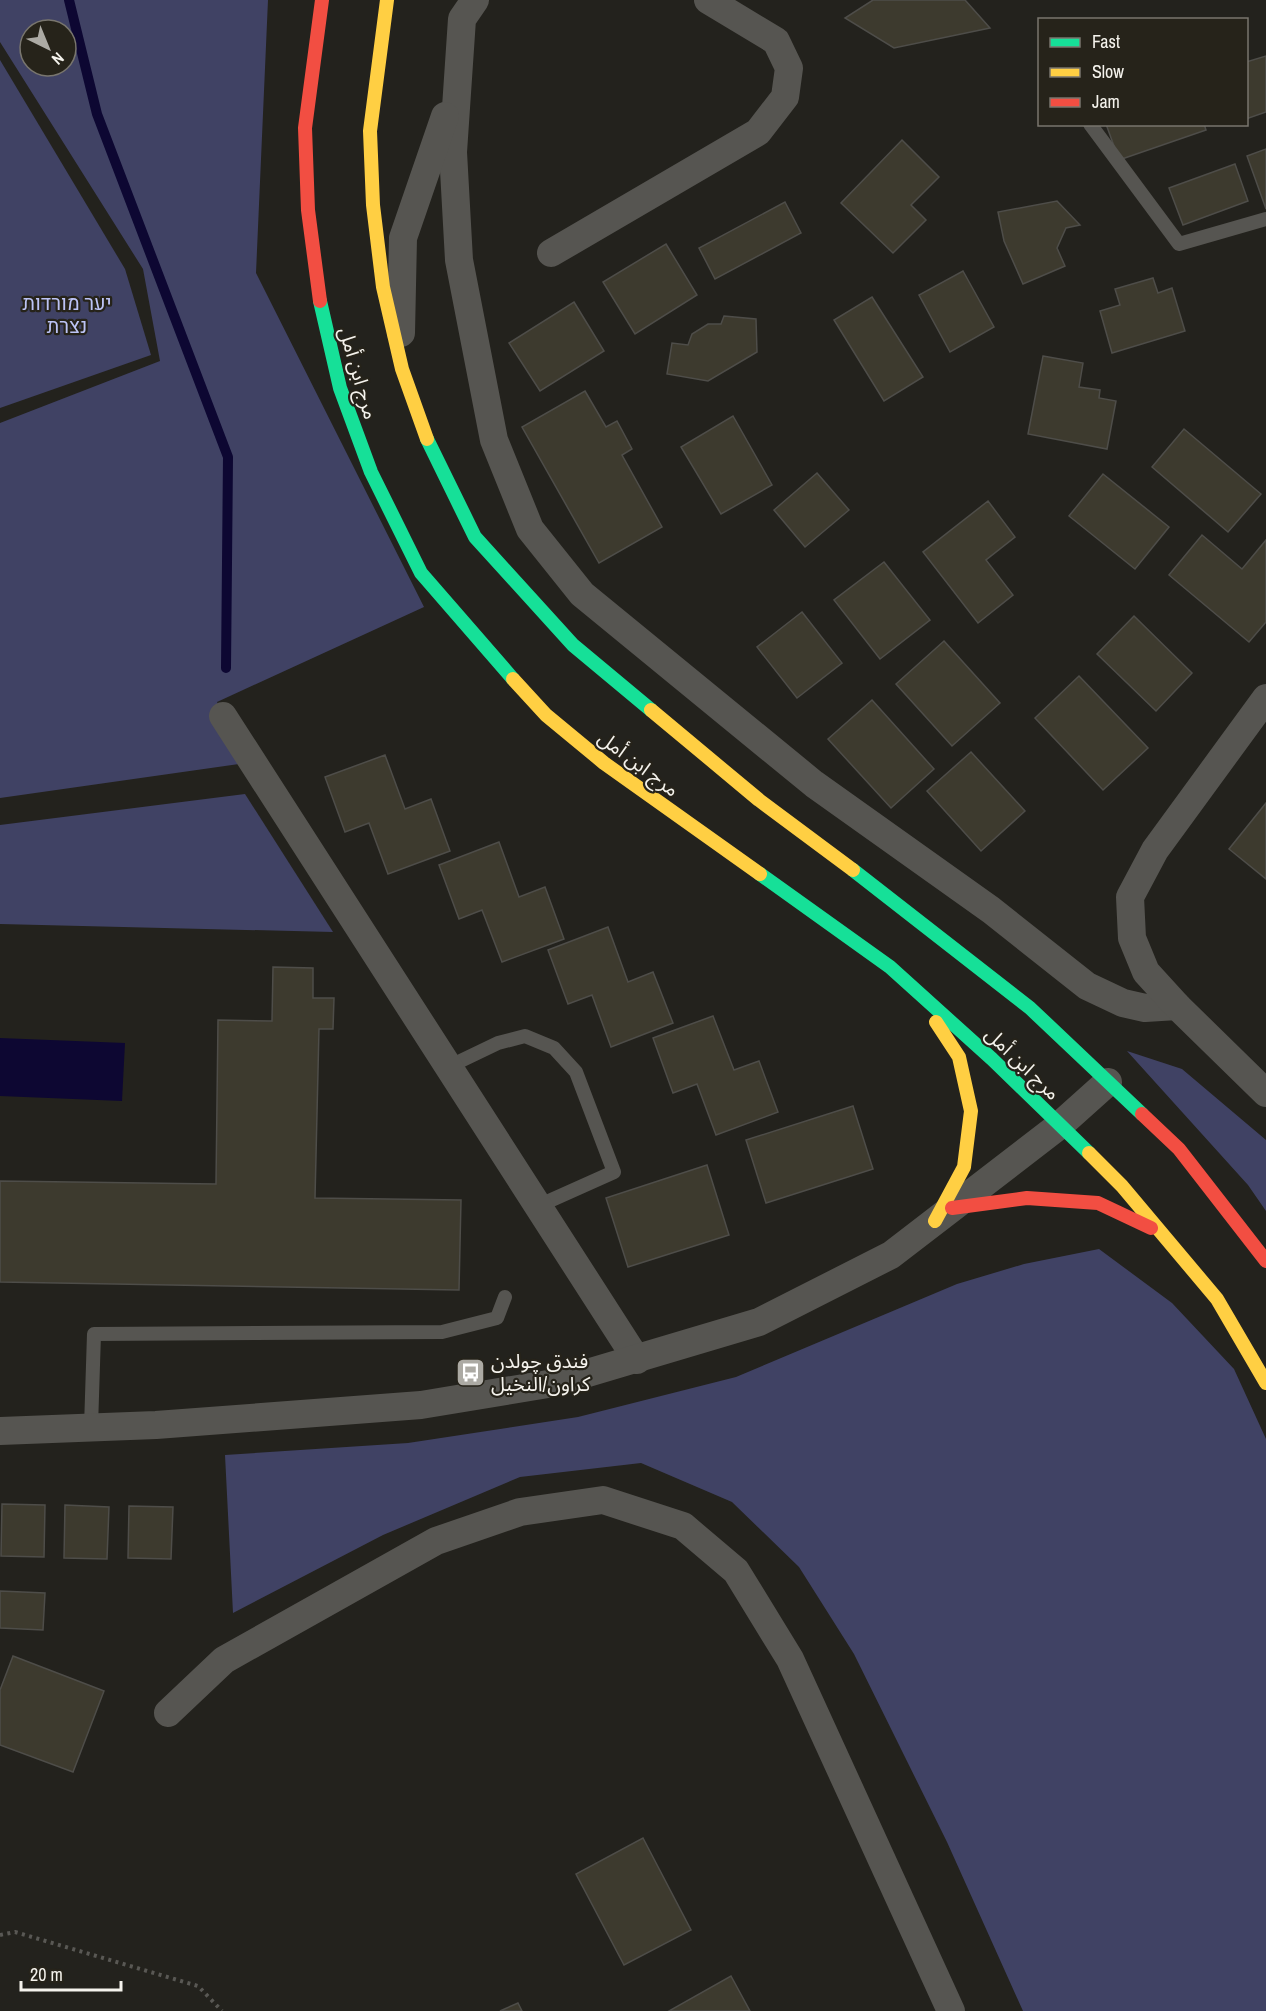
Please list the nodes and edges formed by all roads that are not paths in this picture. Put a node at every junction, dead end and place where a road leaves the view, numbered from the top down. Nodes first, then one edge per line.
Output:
1 (322, 0) edge
2 (387, 0) edge
3 (708, 0) edge
4 (467, 6) edge
5 (458, 77) junction
6 (1091, 126) edge
7 (1266, 219) edge
8 (551, 253) dead end
9 (400, 362) junction
10 (1266, 698) edge
11 (222, 716) dead end
12 (918, 992) junction
13 (1177, 1006) junction
14 (448, 1066) junction
15 (1108, 1082) junction
16 (1266, 1093) edge
17 (1060, 1125) junction
18 (538, 1206) junction
19 (944, 1215) junction
20 (1161, 1232) junction
21 (1266, 1261) edge
22 (505, 1297) dead end
23 (637, 1360) junction
24 (1266, 1383) edge
25 (91, 1427) junction
26 (0, 1431) edge
27 (168, 1713) dead end
28 (951, 2011) edge

1 - 12 street, مرج ابن أمل
2 - 9 street
3 - 8 street
4 - 5 street
5 - 9 street
5 - 13 street
6 - 7 lane
9 - 15 street
10 - 13 street
11 - 14 street
12 - 17 street, مرج ابن أمل
12 - 19 street
13 - 16 street
14 - 18 street
14 - 18 lane
15 - 17 street
15 - 21 street
17 - 19 street
17 - 20 street, مرج ابن أمل
18 - 23 street
19 - 20 street
19 - 23 street
20 - 24 street, مرج ابن أمل
22 - 25 lane
23 - 25 street
25 - 26 street
27 - 28 street

